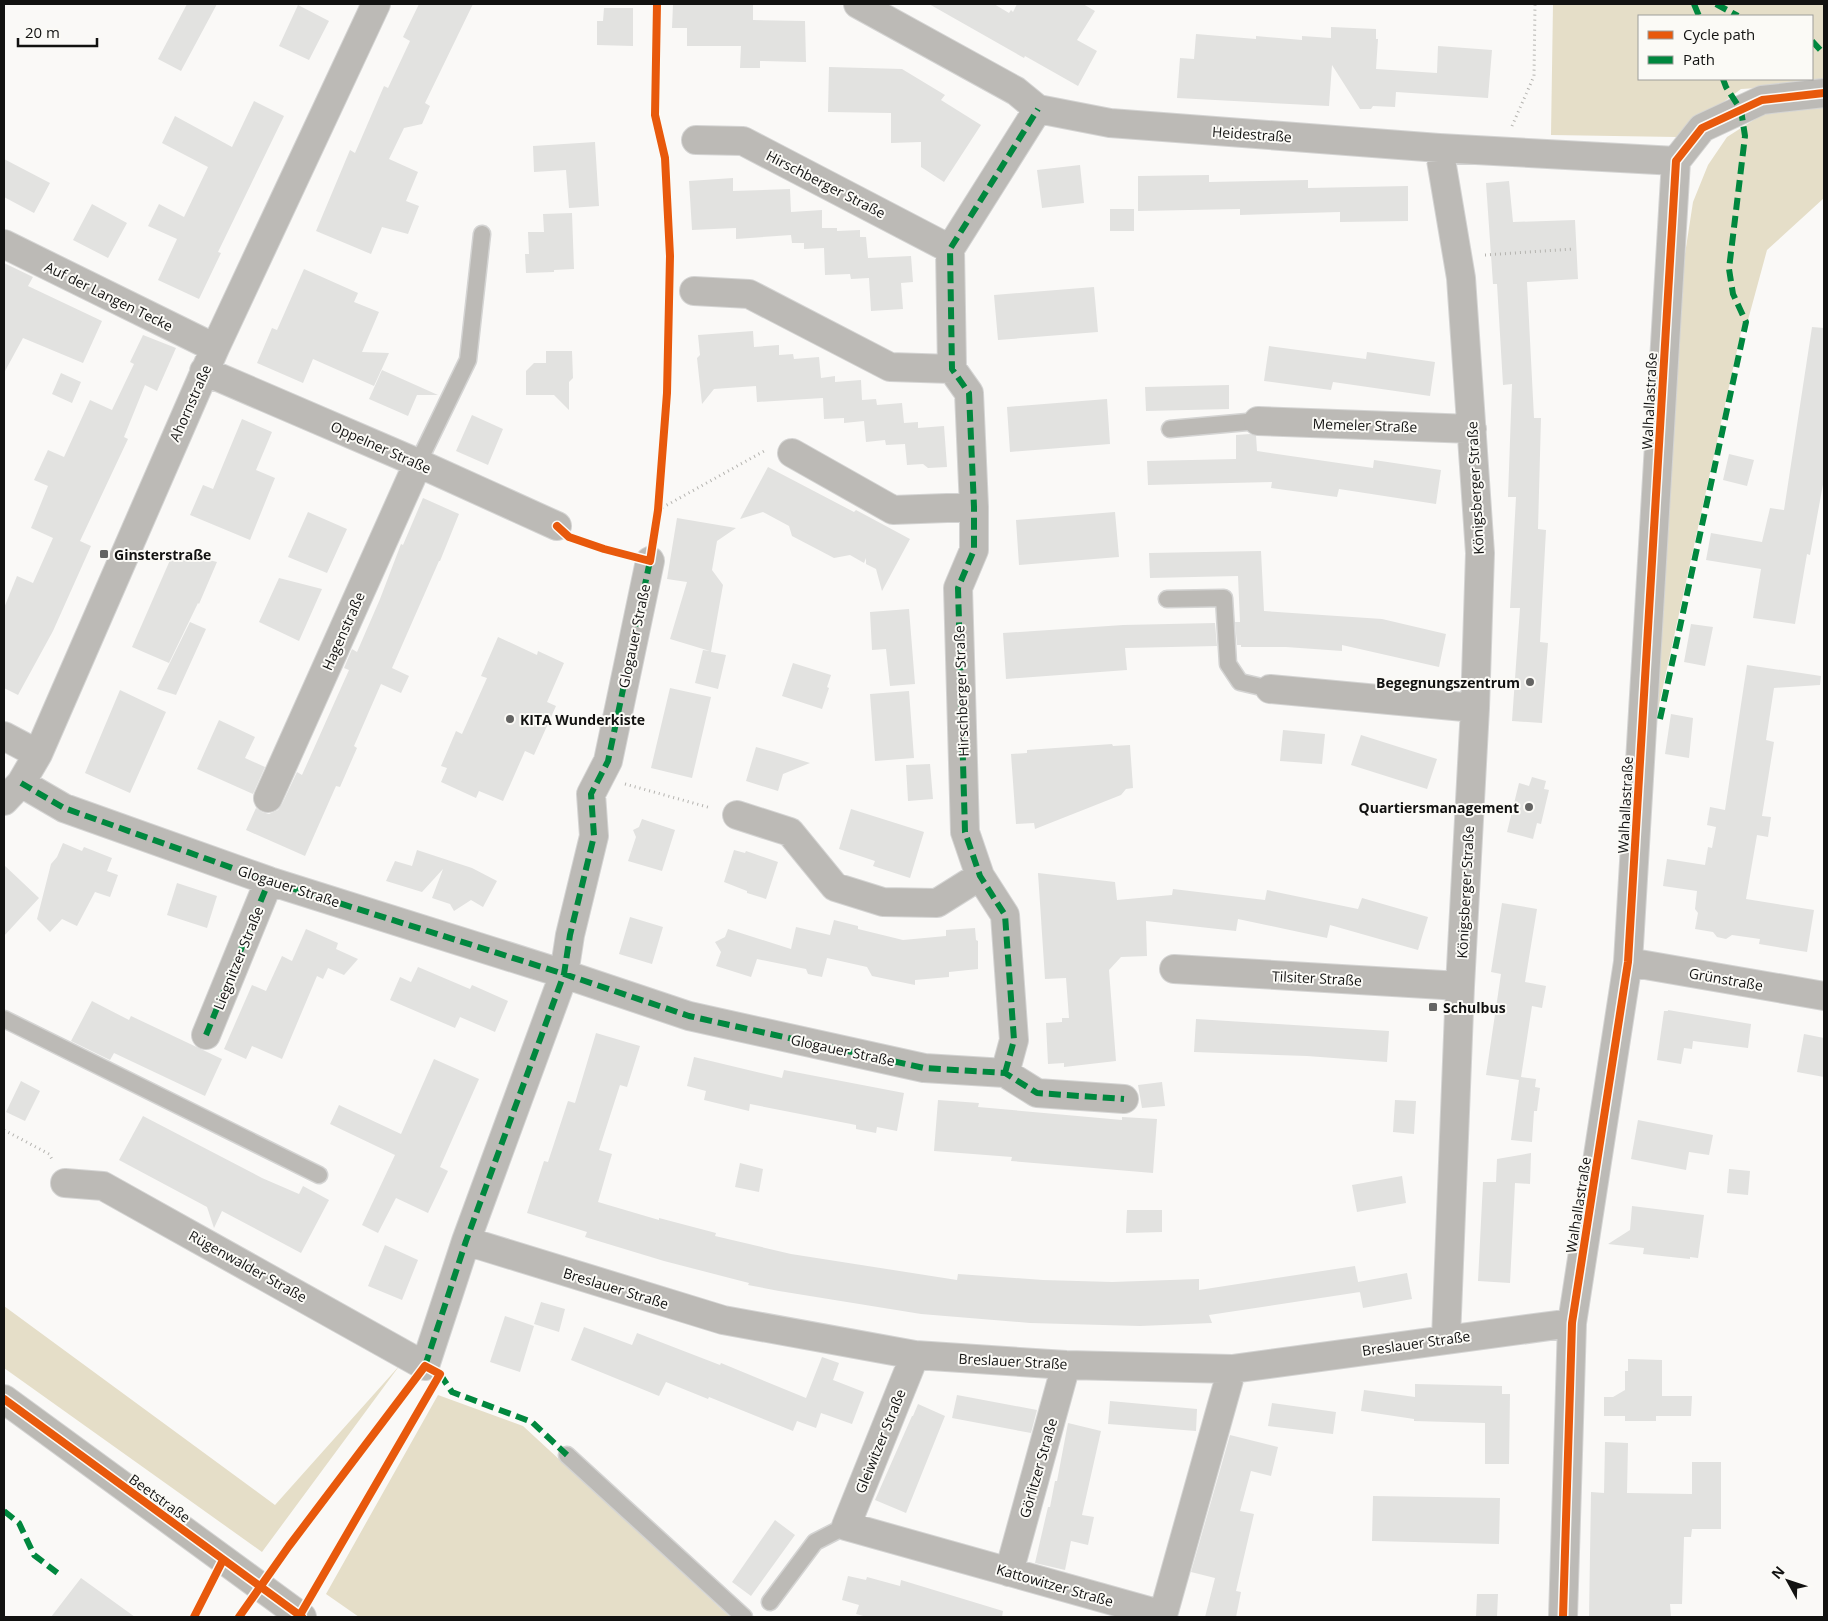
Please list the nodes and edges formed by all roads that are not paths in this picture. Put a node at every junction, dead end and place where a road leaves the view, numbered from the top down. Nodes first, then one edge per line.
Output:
1 (376, 4) edge
2 (858, 4) edge
3 (1824, 93) edge
4 (1038, 109) junction
5 (696, 140) dead end
6 (1439, 148) junction
7 (1676, 161) junction
8 (482, 234) dead end
9 (4, 244) edge
10 (950, 249) junction
11 (694, 291) dead end
12 (210, 359) junction
13 (952, 369) junction
14 (1258, 421) joint
15 (1170, 429) dead end
16 (1472, 429) junction
17 (792, 453) road end
18 (418, 463) junction
19 (974, 506) junction
20 (557, 526) dead end
21 (650, 560) dead end
22 (1167, 599) dead end
23 (1270, 689) joint
24 (1475, 708) junction
25 (4, 736) edge
26 (38, 754) junction
27 (12, 792) edge
28 (268, 798) dead end
29 (737, 815) road end
30 (980, 876) junction
31 (269, 881) junction
32 (1628, 962) junction
33 (1174, 970) dead end
34 (564, 974) junction
35 (1460, 986) junction
36 (1824, 996) edge
37 (4, 1019) edge
38 (206, 1035) dead end
39 (1005, 1073) junction
40 (1124, 1099) dead end
41 (319, 1175) dead end
42 (65, 1183) road end
43 (466, 1241) junction
44 (1572, 1323) junction
45 (1446, 1339) junction
46 (915, 1355) junction
47 (1066, 1365) junction
48 (1232, 1369) junction
49 (4, 1399) edge
50 (567, 1454) dead end
51 (846, 1526) junction
52 (1009, 1572) junction
53 (770, 1602) dead end
54 (302, 1617) edge
55 (744, 1617) edge
56 (1563, 1617) edge

1 - 12 street, Ahornstraße
2 - 4 street, Heidestraße
3 - 7 street
4 - 6 street, Heidestraße
4 - 10 street
5 - 10 street, Hirschberger Straße
6 - 7 street, Heidestraße
6 - 16 street, Königsberger Straße
7 - 32 street, Walhallastraße
8 - 18 lane
9 - 12 street, Auf der Langen Tecke
10 - 13 street
11 - 13 street
12 - 18 street, Oppelner Straße
12 - 26 street, Ahornstraße
13 - 19 street, Hirschberger Straße
14 - 15 lane
14 - 16 street, Memeler Straße
16 - 24 street, Königsberger Straße
17 - 19 street
18 - 20 street, Oppelner Straße
18 - 28 street, Hagenstraße
19 - 30 street, Hirschberger Straße
21 - 34 street, Glogauer Straße
22 - 23 lane
23 - 24 street
24 - 35 street, Königsberger Straße
25 - 26 street
26 - 27 street, Ahornstraße
27 - 31 street, Glogauer Straße
29 - 30 street
30 - 39 street, Hirschberger Straße
31 - 34 street, Glogauer Straße
31 - 38 street, Liegnitzer Straße
32 - 36 street, Grünstraße
32 - 44 street, Walhallastraße
33 - 35 street, Tilsiter Straße
34 - 39 street, Glogauer Straße
34 - 43 street
35 - 45 street, Königsberger Straße
37 - 41 lane
39 - 40 street, Glogauer Straße
42 - 43 street, Rügenwalder Straße
43 - 46 street, Breslauer Straße
44 - 45 street, Breslauer Straße
44 - 56 street, Walhallastraße
45 - 48 street, Breslauer Straße
46 - 47 street, Breslauer Straße
46 - 51 street, Gleiwitzer Straße
47 - 48 street, Breslauer Straße
47 - 52 street, Görlitzer Straße
48 - 52 street, Kattowitzer Straße
49 - 54 main road, Beetstraße
50 - 55 lane
51 - 52 street, Kattowitzer Straße
51 - 53 lane

